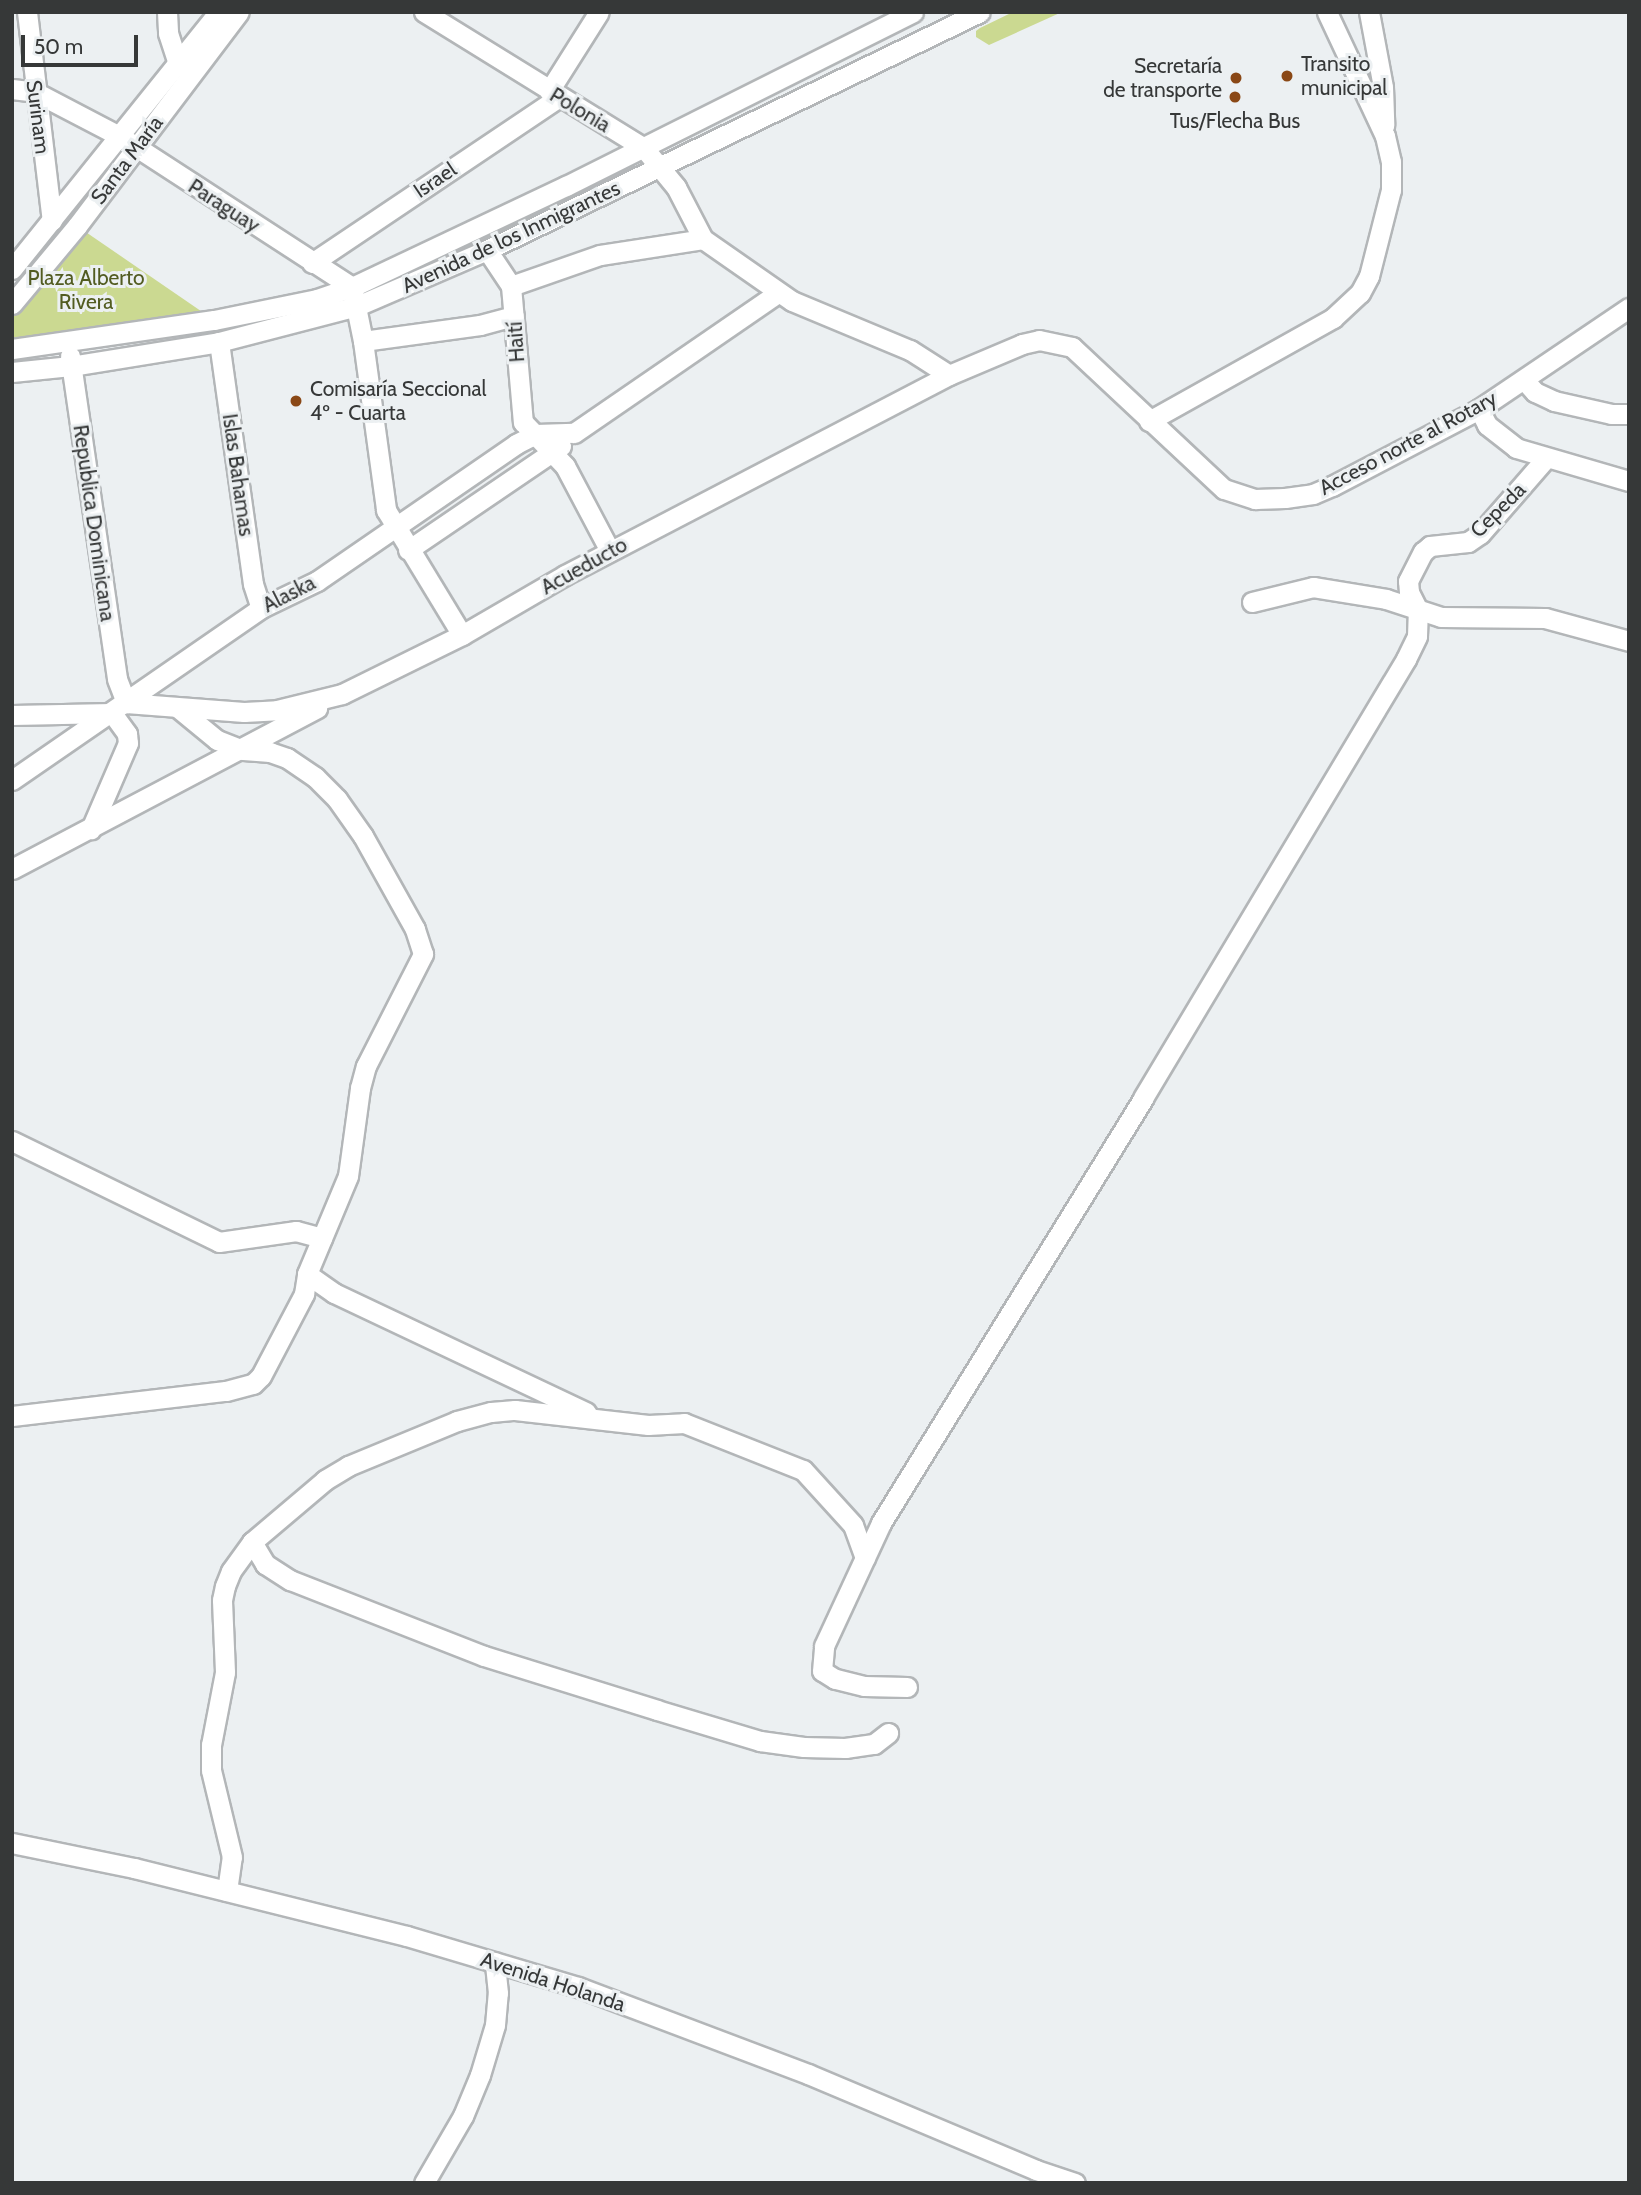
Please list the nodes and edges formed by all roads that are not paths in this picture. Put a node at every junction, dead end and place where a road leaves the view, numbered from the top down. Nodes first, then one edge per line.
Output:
1 (27, 12) edge
2 (167, 12) edge
3 (219, 12) edge
4 (239, 12) edge
5 (424, 12) edge
6 (599, 12) edge
7 (913, 12) edge
8 (980, 12) edge
9 (1327, 12) edge
10 (1369, 12) edge
11 (960, 17) edge
12 (178, 64) junction
13 (12, 89) edge
14 (34, 92) junction
15 (554, 94) junction
16 (1385, 136) junction
17 (129, 143) junction
18 (643, 148) junction
19 (660, 167) junction
20 (52, 221) junction
21 (703, 239) junction
22 (487, 250) junction
23 (15, 259) edge
24 (312, 263) junction
25 (511, 286) junction
26 (778, 293) junction
27 (355, 296) junction
28 (12, 304) edge
29 (1629, 308) edge
30 (514, 316) junction
31 (363, 341) junction
32 (68, 342) junction
33 (219, 342) junction
34 (1022, 344) joint
35 (12, 349) edge
36 (71, 366) junction
37 (12, 372) edge
38 (949, 375) junction
39 (1525, 381) junction
40 (1479, 409) junction
41 (1629, 414) edge
42 (1149, 421) junction
43 (574, 433) junction
44 (536, 434) junction
45 (552, 454) junction
46 (1546, 458) junction
47 (1629, 481) edge
48 (394, 527) junction
49 (408, 550) junction
50 (610, 551) junction
51 (1252, 602) dead end
52 (261, 608) junction
53 (1418, 610) junction
54 (462, 635) junction
55 (1629, 640) edge
56 (342, 694) junction
57 (119, 708) junction
58 (178, 708) junction
59 (12, 715) edge
60 (243, 750) junction
61 (12, 780) edge
62 (91, 828) junction
63 (14, 867) edge
64 (12, 1142) edge
65 (321, 1238) junction
66 (307, 1274) junction
67 (12, 1416) edge
68 (603, 1420) junction
69 (252, 1542) junction
70 (865, 1558) junction
71 (907, 1687) dead end
72 (888, 1733) dead end
73 (12, 1843) edge
74 (227, 1891) junction
75 (495, 1962) junction
76 (424, 2183) edge
77 (1075, 2183) edge

1 - 14 street, Surinam
2 - 12 street
3 - 12 street, Santa María
4 - 17 street, Santa María
5 - 15 street, Polonia
6 - 15 street
7 - 18 street, Avenida de los Inmigrantes
8 - 11 street, Avenida de los Inmigrantes
9 - 16 street
10 - 16 street
11 - 19 street, Avenida de los Inmigrantes
12 - 17 street, Santa María
13 - 14 street, Paraguay
14 - 17 street, Paraguay
14 - 20 street, Surinam
15 - 18 street, Polonia
15 - 24 street, Israel
16 - 42 street
17 - 20 street, Santa María
17 - 24 street, Paraguay
17 - 28 street, Santa María
18 - 19 street, Polonia
18 - 27 street, Avenida de los Inmigrantes
19 - 21 street, Polonia
19 - 22 street, Avenida de los Inmigrantes
20 - 23 street, Santa María
21 - 25 street
21 - 26 street
22 - 25 street, Haití
22 - 27 street, Avenida de los Inmigrantes
24 - 27 street, Paraguay
25 - 30 street, Haití
26 - 38 street
26 - 43 street
27 - 31 street
27 - 32 street, Avenida de los Inmigrantes
27 - 33 street, Avenida de los Inmigrantes
29 - 39 street, Acceso norte al Rotary
30 - 31 street
30 - 44 street, Haití
31 - 48 street
32 - 35 street, Avenida de los Inmigrantes
32 - 36 street, Republica Dominicana
33 - 36 street, Avenida de los Inmigrantes
33 - 52 street, Islas Bahamas
34 - 38 street, Acueducto
34 - 42 street, Acceso norte al Rotary
36 - 37 street, Avenida de los Inmigrantes
36 - 57 street, Republica Dominicana
38 - 50 street, Acueducto
39 - 40 street, Acceso norte al Rotary
39 - 41 street
40 - 42 street, Acceso norte al Rotary
40 - 46 street
43 - 44 street
43 - 45 street
44 - 45 street, Haití
44 - 48 street, Alaska
45 - 49 street
45 - 50 street, Haití
46 - 47 street
46 - 53 street, Cepeda
48 - 49 street
48 - 52 street, Alaska
49 - 54 street
50 - 54 street, Acueducto
51 - 53 street
52 - 57 street, Alaska
53 - 55 street
53 - 70 street
54 - 56 street, Acueducto
56 - 58 street, Acueducto
56 - 60 street
57 - 58 street, Acueducto
57 - 59 street, Acueducto
57 - 61 street, Alaska
57 - 62 street, Republica Dominicana
58 - 60 street
60 - 62 street
60 - 65 street
62 - 63 street
64 - 65 street
65 - 66 street
66 - 67 street
66 - 68 street
68 - 69 street
68 - 70 street
69 - 72 street
69 - 74 street
70 - 71 street
73 - 74 street, Avenida Holanda
74 - 75 street, Avenida Holanda
75 - 76 street
75 - 77 street, Avenida Holanda

